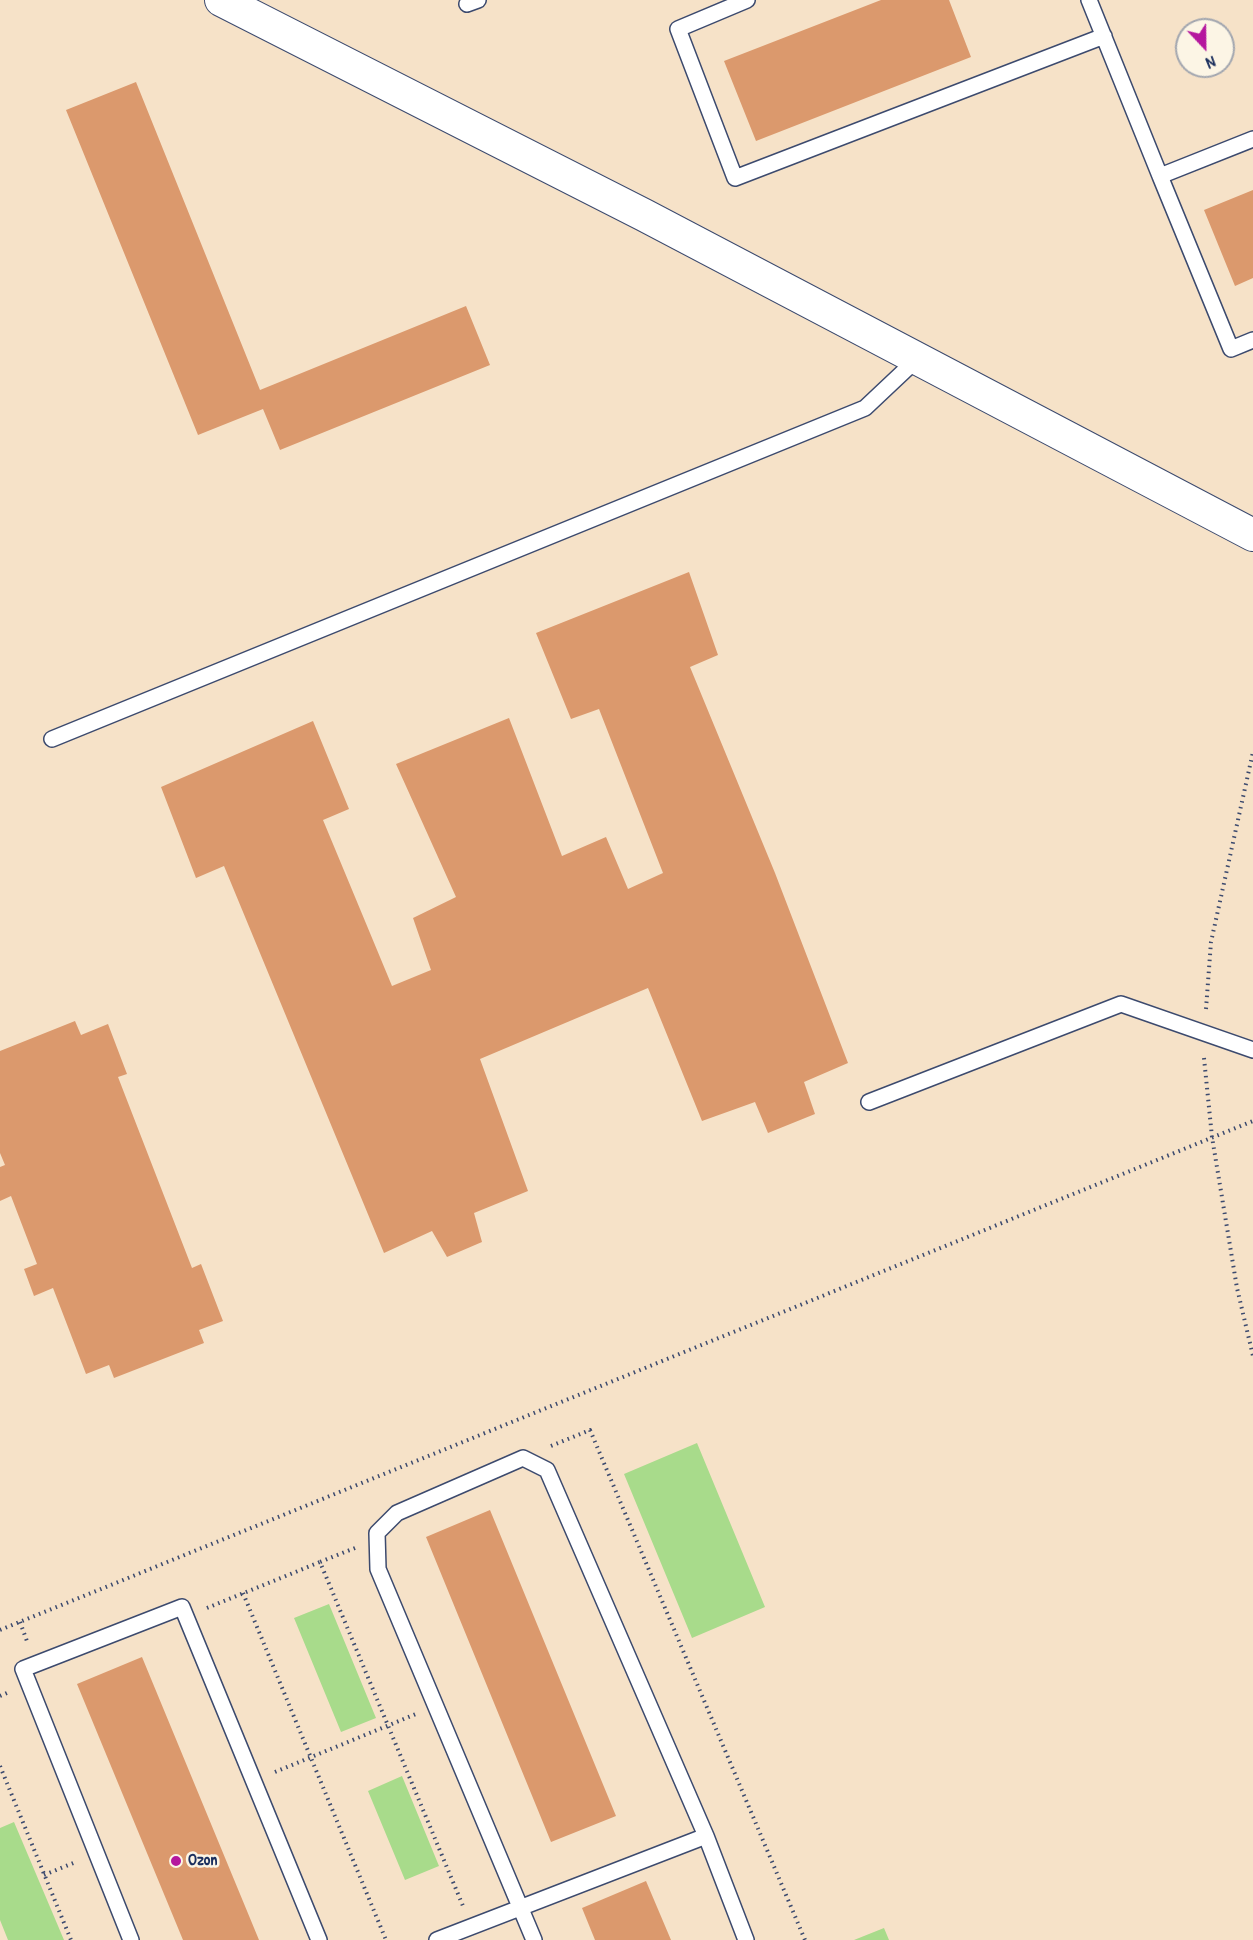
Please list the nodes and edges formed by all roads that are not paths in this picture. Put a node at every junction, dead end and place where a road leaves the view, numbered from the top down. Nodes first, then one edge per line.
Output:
1 (221, 0) edge
2 (747, 0) edge
3 (1089, 0) edge
4 (1104, 36) junction
5 (1253, 139) edge
6 (1160, 176) junction
7 (1253, 340) edge
8 (917, 359) junction
9 (1253, 535) edge
10 (52, 739) dead end
11 (1253, 1050) edge
12 (869, 1102) dead end
13 (706, 1836) junction
14 (521, 1908) junction
15 (131, 1940) edge
16 (319, 1940) edge
17 (437, 1940) edge
18 (534, 1940) edge
19 (746, 1940) edge

1 - 8 street
2 - 4 lane
3 - 4 lane
4 - 6 lane
5 - 6 lane
6 - 7 lane
8 - 9 street
8 - 10 lane
11 - 12 lane
13 - 14 lane
13 - 14 lane
13 - 19 lane
14 - 17 lane
14 - 18 lane
15 - 16 lane

